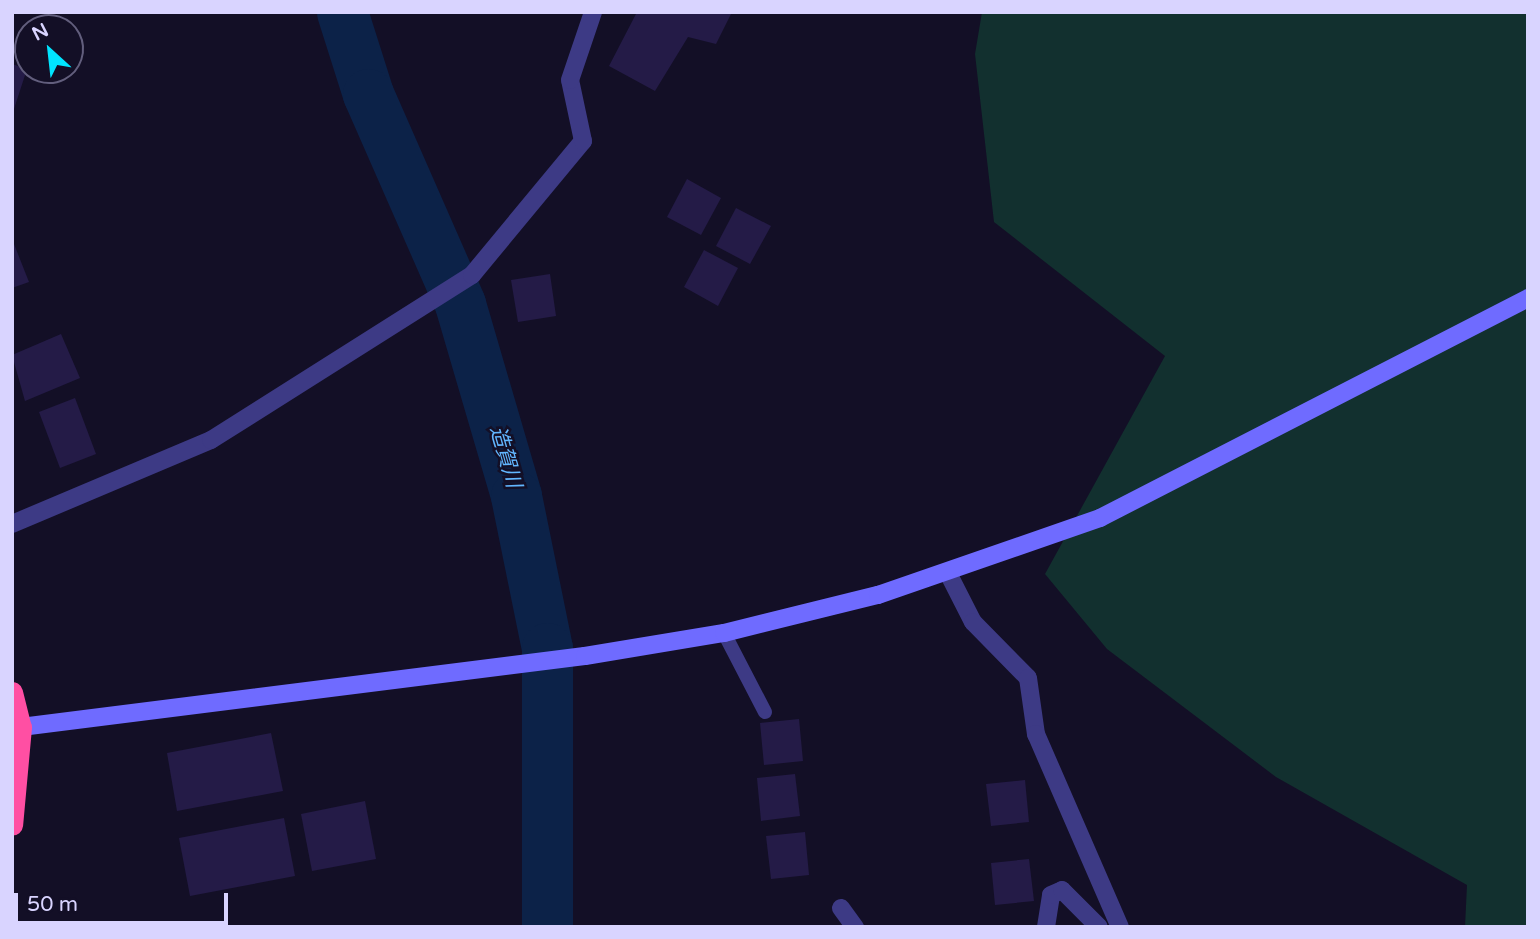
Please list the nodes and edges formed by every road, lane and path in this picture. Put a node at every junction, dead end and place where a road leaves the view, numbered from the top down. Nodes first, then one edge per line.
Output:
1 (593, 12) edge
2 (1528, 298) edge
3 (12, 524) edge
4 (948, 573) junction
5 (724, 633) junction
6 (12, 692) edge
7 (765, 712) dead end
8 (21, 727) junction
9 (12, 825) edge
10 (841, 908) dead end
11 (855, 927) edge
12 (1046, 927) edge
13 (1099, 927) edge
14 (1120, 927) edge

1 - 3 street
2 - 4 street
4 - 5 street
4 - 14 street
5 - 7 lane
5 - 8 street
6 - 8 highway
8 - 9 highway
10 - 11 street
12 - 13 street

